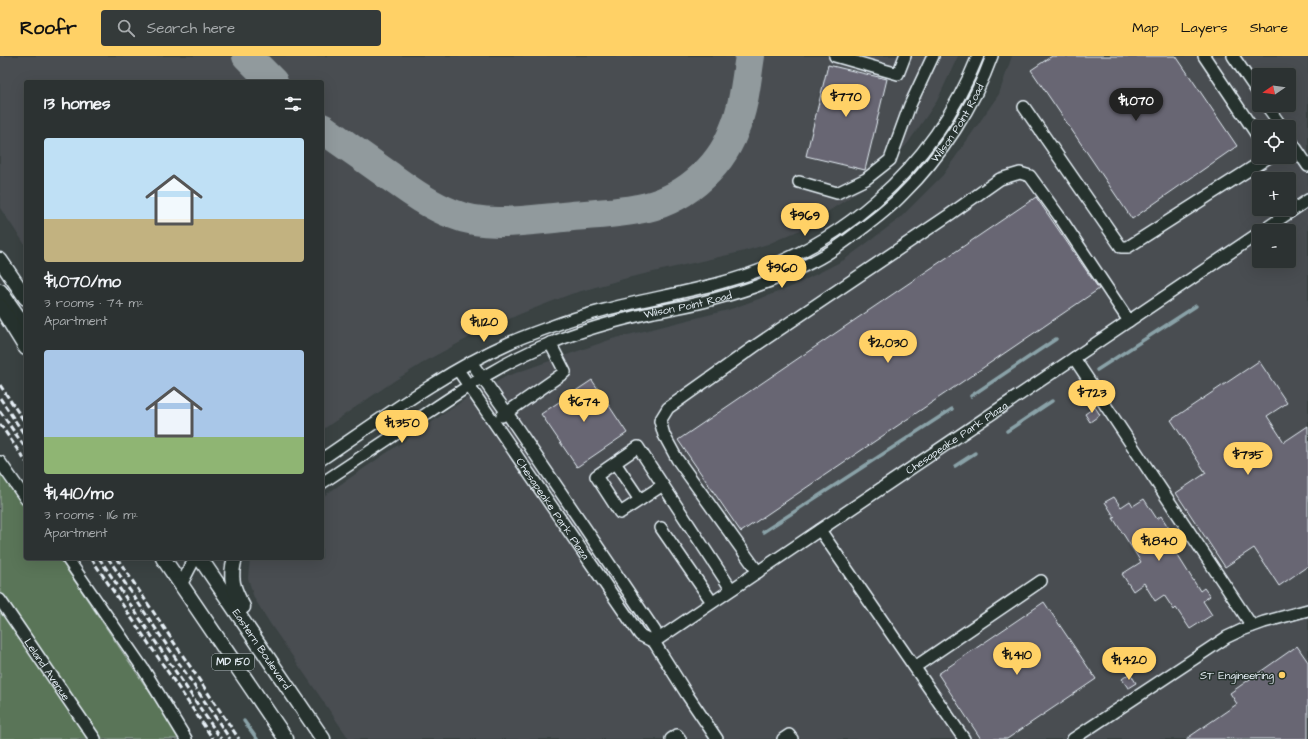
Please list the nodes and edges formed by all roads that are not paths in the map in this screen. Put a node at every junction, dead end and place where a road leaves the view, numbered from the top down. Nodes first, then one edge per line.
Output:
1 (836, 56) edge
2 (905, 56) edge
3 (933, 56) edge
4 (978, 56) edge
5 (992, 56) edge
6 (1204, 56) edge
7 (1233, 56) edge
8 (1252, 84) edge
9 (1024, 107) dead end
10 (1252, 128) edge
11 (1296, 149) edge
12 (1258, 164) edge
13 (1308, 166) edge
14 (799, 182) dead end
15 (1308, 200) edge
16 (1272, 224) edge
17 (1252, 238) edge
18 (0, 260) edge
19 (0, 291) edge
20 (24, 295) edge
21 (0, 306) edge
22 (1129, 321) junction
23 (24, 325) edge
24 (550, 343) junction
25 (24, 345) edge
26 (1074, 358) junction
27 (471, 362) junction
28 (458, 370) junction
29 (482, 377) junction
30 (468, 385) junction
31 (507, 413) junction
32 (494, 422) junction
33 (324, 458) edge
34 (0, 462) edge
35 (615, 463) junction
36 (324, 482) edge
37 (663, 485) junction
38 (24, 496) edge
39 (640, 500) junction
40 (660, 528) dead end
41 (820, 530) junction
42 (68, 560) edge
43 (164, 560) edge
44 (194, 560) edge
45 (201, 560) edge
46 (235, 560) edge
47 (758, 572) junction
48 (1041, 581) dead end
49 (181, 585) junction
50 (732, 589) junction
51 (0, 600) edge
52 (712, 602) junction
53 (1308, 610) edge
54 (1252, 626) junction
55 (654, 642) junction
56 (271, 662) junction
57 (915, 667) junction
58 (95, 739) edge
59 (186, 739) edge
60 (286, 739) edge
61 (323, 739) edge
62 (671, 739) edge
63 (680, 739) edge
64 (717, 739) edge
65 (783, 739) edge
66 (792, 739) edge
67 (964, 739) edge
68 (1073, 739) edge

1 - 2 street
3 - 14 street
4 - 27 street, Wilson Point Road
5 - 24 street, Wilson Point Road
6 - 10 street
7 - 8 street
9 - 12 street
11 - 13 street
15 - 16 street
17 - 22 street, Chesapeake Park Plaza
18 - 20 main road
19 - 23 main road
21 - 25 main road
22 - 26 street, Chesapeake Park Plaza
22 - 47 street
24 - 29 street, Wilson Point Road
24 - 31 street
26 - 41 street, Chesapeake Park Plaza
26 - 54 street
27 - 28 street, Wilson Point Road
27 - 29 street, Chesapeake Park Plaza
28 - 30 street, Chesapeake Park Plaza
28 - 33 street, Wilson Point Road
29 - 30 street, Wilson Point Road
29 - 31 street, Chesapeake Park Plaza
30 - 32 street, Chesapeake Park Plaza
30 - 36 street, Wilson Point Road
31 - 32 street
31 - 55 street, Chesapeake Park Plaza
32 - 55 street, Chesapeake Park Plaza
34 - 38 street
35 - 37 street
35 - 39 street
35 - 39 street
37 - 39 street
37 - 50 street
40 - 52 street
41 - 47 street, Chesapeake Park Plaza
41 - 57 street
42 - 59 street
43 - 49 main road, MD 150
44 - 49 street
45 - 56 main road, Eastern Boulevard / MD 150
46 - 56 main road
47 - 50 street, Chesapeake Park Plaza
48 - 57 street
49 - 60 main road, MD 150
50 - 52 street, Chesapeake Park Plaza
51 - 58 street, Leland Avenue
52 - 55 street, Chesapeake Park Plaza
53 - 54 street
54 - 68 street
55 - 64 street
56 - 61 main road, Eastern Boulevard / MD 150
57 - 67 street
62 - 63 street
65 - 66 street

